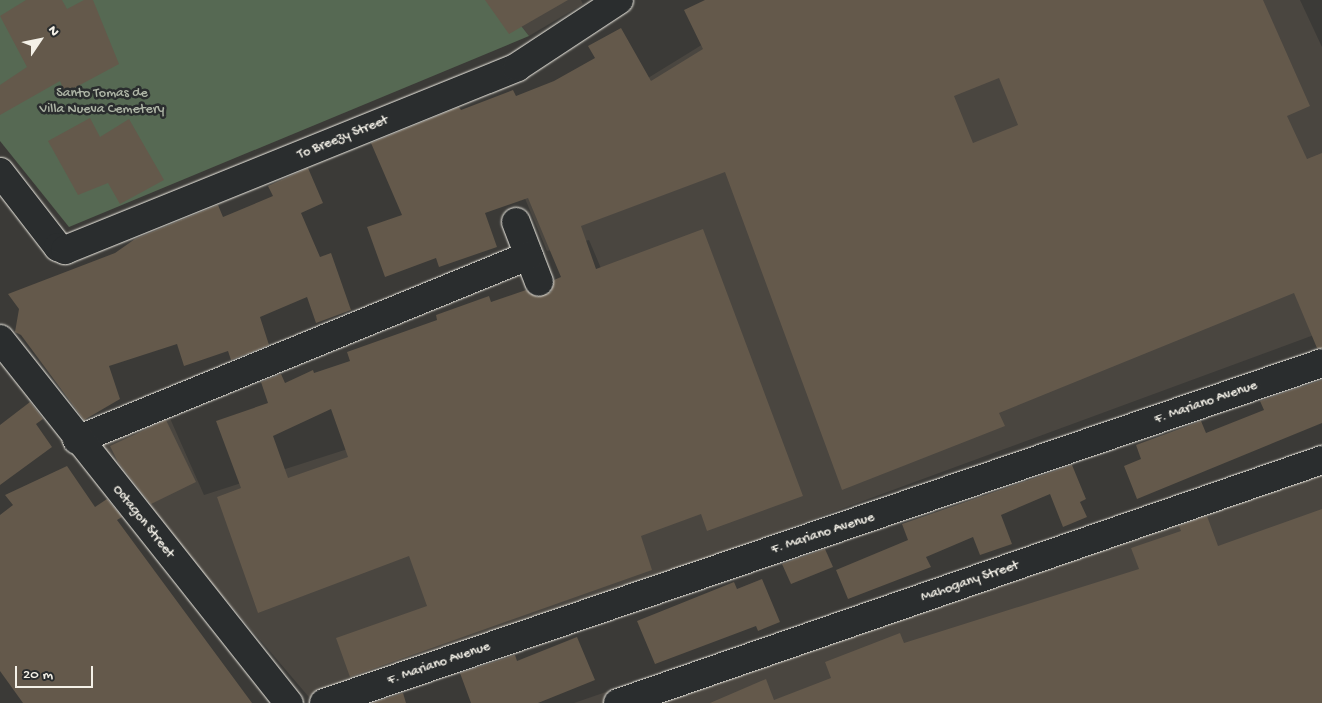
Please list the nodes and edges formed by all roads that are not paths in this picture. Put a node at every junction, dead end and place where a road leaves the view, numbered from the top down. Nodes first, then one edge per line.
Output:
1 (612, 2) edge
2 (0, 172) edge
3 (516, 222) dead end
4 (529, 256) junction
5 (539, 282) dead end
6 (0, 340) edge
7 (1322, 363) edge
8 (77, 440) junction
9 (1322, 460) edge
10 (289, 703) edge
11 (324, 703) edge
12 (618, 703) edge

1 - 2 street, To Breezy Street
3 - 4 street
4 - 5 street
4 - 8 street
6 - 8 street, Octagon Street
7 - 11 street, F. Mariano Avenue
8 - 10 street, Octagon Street
9 - 12 street, Mahogany Street

